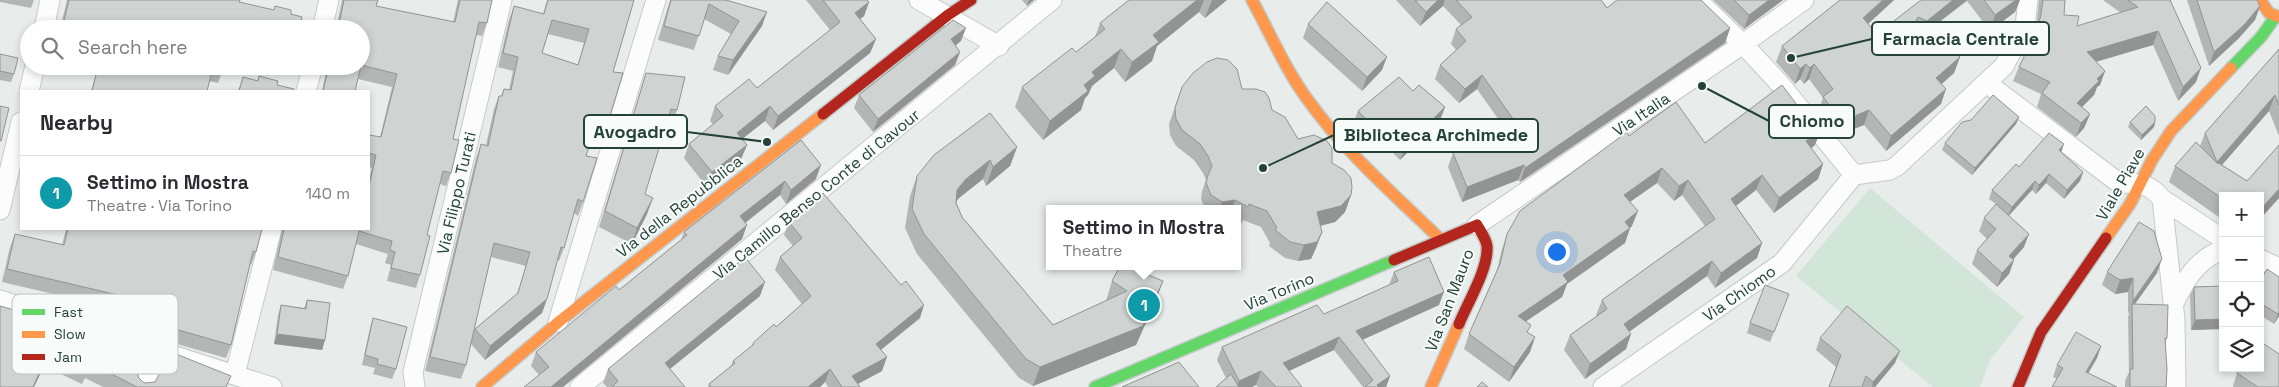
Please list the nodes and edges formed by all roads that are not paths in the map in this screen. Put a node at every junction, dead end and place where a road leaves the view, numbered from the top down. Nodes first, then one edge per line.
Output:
1 (50, 0) edge
2 (330, 0) edge
3 (502, 0) edge
4 (656, 0) edge
5 (919, 0) edge
6 (971, 0) edge
7 (1052, 0) edge
8 (1252, 0) edge
9 (1697, 0) edge
10 (1804, 0) edge
11 (2028, 0) edge
12 (2260, 0) edge
13 (948, 16) junction
14 (2278, 17) edge
15 (46, 20) edge
16 (324, 20) edge
17 (1743, 44) junction
18 (999, 46) junction
19 (33, 75) edge
20 (310, 75) edge
21 (1988, 84) junction
22 (29, 90) edge
23 (306, 90) edge
24 (20, 126) edge
25 (1854, 175) junction
26 (2142, 183) junction
27 (2162, 198) junction
28 (0, 210) edge
29 (1477, 226) junction
30 (272, 230) edge
31 (2220, 237) edge
32 (1442, 240) junction
33 (2219, 252) edge
34 (2264, 261) edge
35 (2279, 268) edge
36 (0, 300) edge
37 (12, 304) edge
38 (2173, 305) junction
39 (558, 322) junction
40 (178, 356) edge
41 (150, 374) edge
42 (236, 374) junction
43 (143, 387) edge
44 (272, 387) edge
45 (415, 387) edge
46 (482, 387) edge
47 (580, 387) edge
48 (1095, 387) edge
49 (1431, 387) edge
50 (1603, 387) edge
51 (2018, 387) edge
52 (2176, 387) edge

1 - 15 street
2 - 16 street
3 - 45 street, Via Filippo Turati
4 - 39 street
5 - 13 street
6 - 13 street, Via della Repubblica
7 - 18 street, Via Camillo Benso Conte di Cavour
8 - 32 street
9 - 17 street
10 - 17 street, Via Italia
11 - 21 street
12 - 14 street
13 - 18 street
13 - 39 street, Via della Repubblica
14 - 26 street, Viale Piave
17 - 25 street
17 - 29 street, Via Italia
18 - 47 street, Via Camillo Benso Conte di Cavour
19 - 22 street
20 - 23 street
21 - 25 street
21 - 26 street
24 - 28 street
25 - 50 street, Via Chiomo
26 - 27 street
26 - 51 street, Viale Piave
27 - 31 street
27 - 38 street
29 - 32 street, Via Torino
29 - 49 street, Via San Mauro
30 - 42 street
32 - 48 street, Via Torino
33 - 38 street
34 - 35 street
36 - 37 street
38 - 52 street
39 - 46 street, Via della Repubblica
40 - 42 street
41 - 43 street
42 - 44 street

